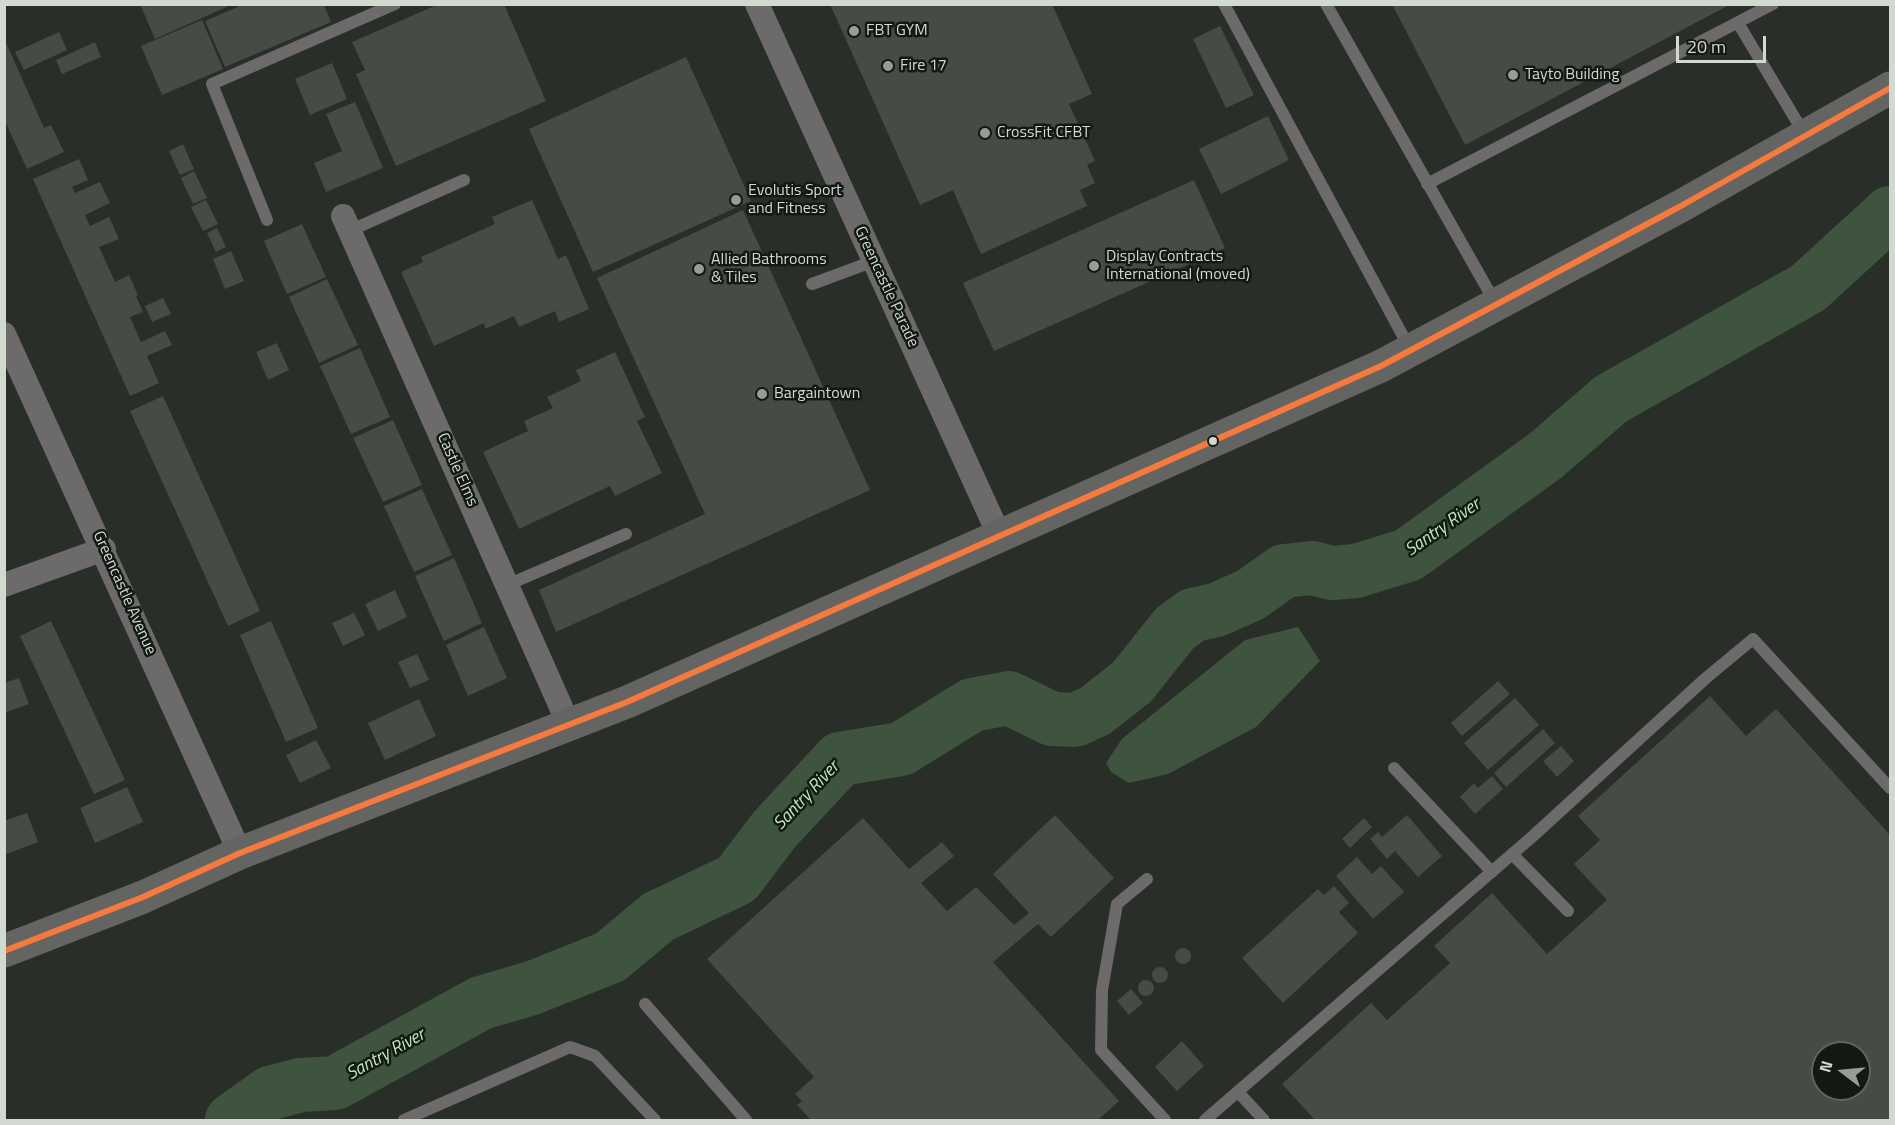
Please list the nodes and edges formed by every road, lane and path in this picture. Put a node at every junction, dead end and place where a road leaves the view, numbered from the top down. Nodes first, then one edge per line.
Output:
1 (395, 4) edge
2 (757, 4) edge
3 (1224, 4) edge
4 (1326, 4) edge
5 (1773, 4) edge
6 (1738, 23) junction
7 (1890, 88) edge
8 (1805, 136) junction
9 (464, 180) dead end
10 (1427, 184) junction
11 (267, 220) dead end
12 (346, 224) joint
13 (874, 261) junction
14 (812, 284) dead end
15 (1496, 305) junction
16 (4, 334) edge
17 (1411, 350) junction
18 (626, 534) dead end
19 (1000, 537) junction
20 (104, 549) junction
21 (4, 585) edge
22 (507, 585) junction
23 (569, 725) junction
24 (1394, 768) dead end
25 (1890, 788) edge
26 (240, 853) junction
27 (1512, 854) junction
28 (1492, 872) junction
29 (1146, 879) dead end
30 (1568, 911) dead end
31 (4, 951) edge
32 (645, 1004) dead end
33 (1238, 1092) junction
34 (404, 1120) edge
35 (655, 1120) edge
36 (746, 1120) edge
37 (1165, 1120) edge
38 (1205, 1120) edge
39 (1264, 1120) edge

1 - 11 lane
2 - 13 street, Greencastle Parade
3 - 17 lane
4 - 10 lane
5 - 6 lane
6 - 8 lane
6 - 10 lane
7 - 8 street
8 - 15 street
9 - 12 lane
10 - 15 lane
12 - 22 street, Castle Elms
13 - 14 lane
13 - 19 street, Greencastle Parade
15 - 17 street
16 - 20 street, Greencastle Avenue
17 - 19 street
18 - 22 lane
19 - 23 street
20 - 21 street
20 - 26 street, Greencastle Avenue
22 - 23 street, Castle Elms
23 - 26 street
24 - 28 lane
25 - 27 lane
26 - 31 street
27 - 28 lane
27 - 30 lane
28 - 33 lane
29 - 37 lane
32 - 36 lane
33 - 38 lane
33 - 39 lane
34 - 35 lane

